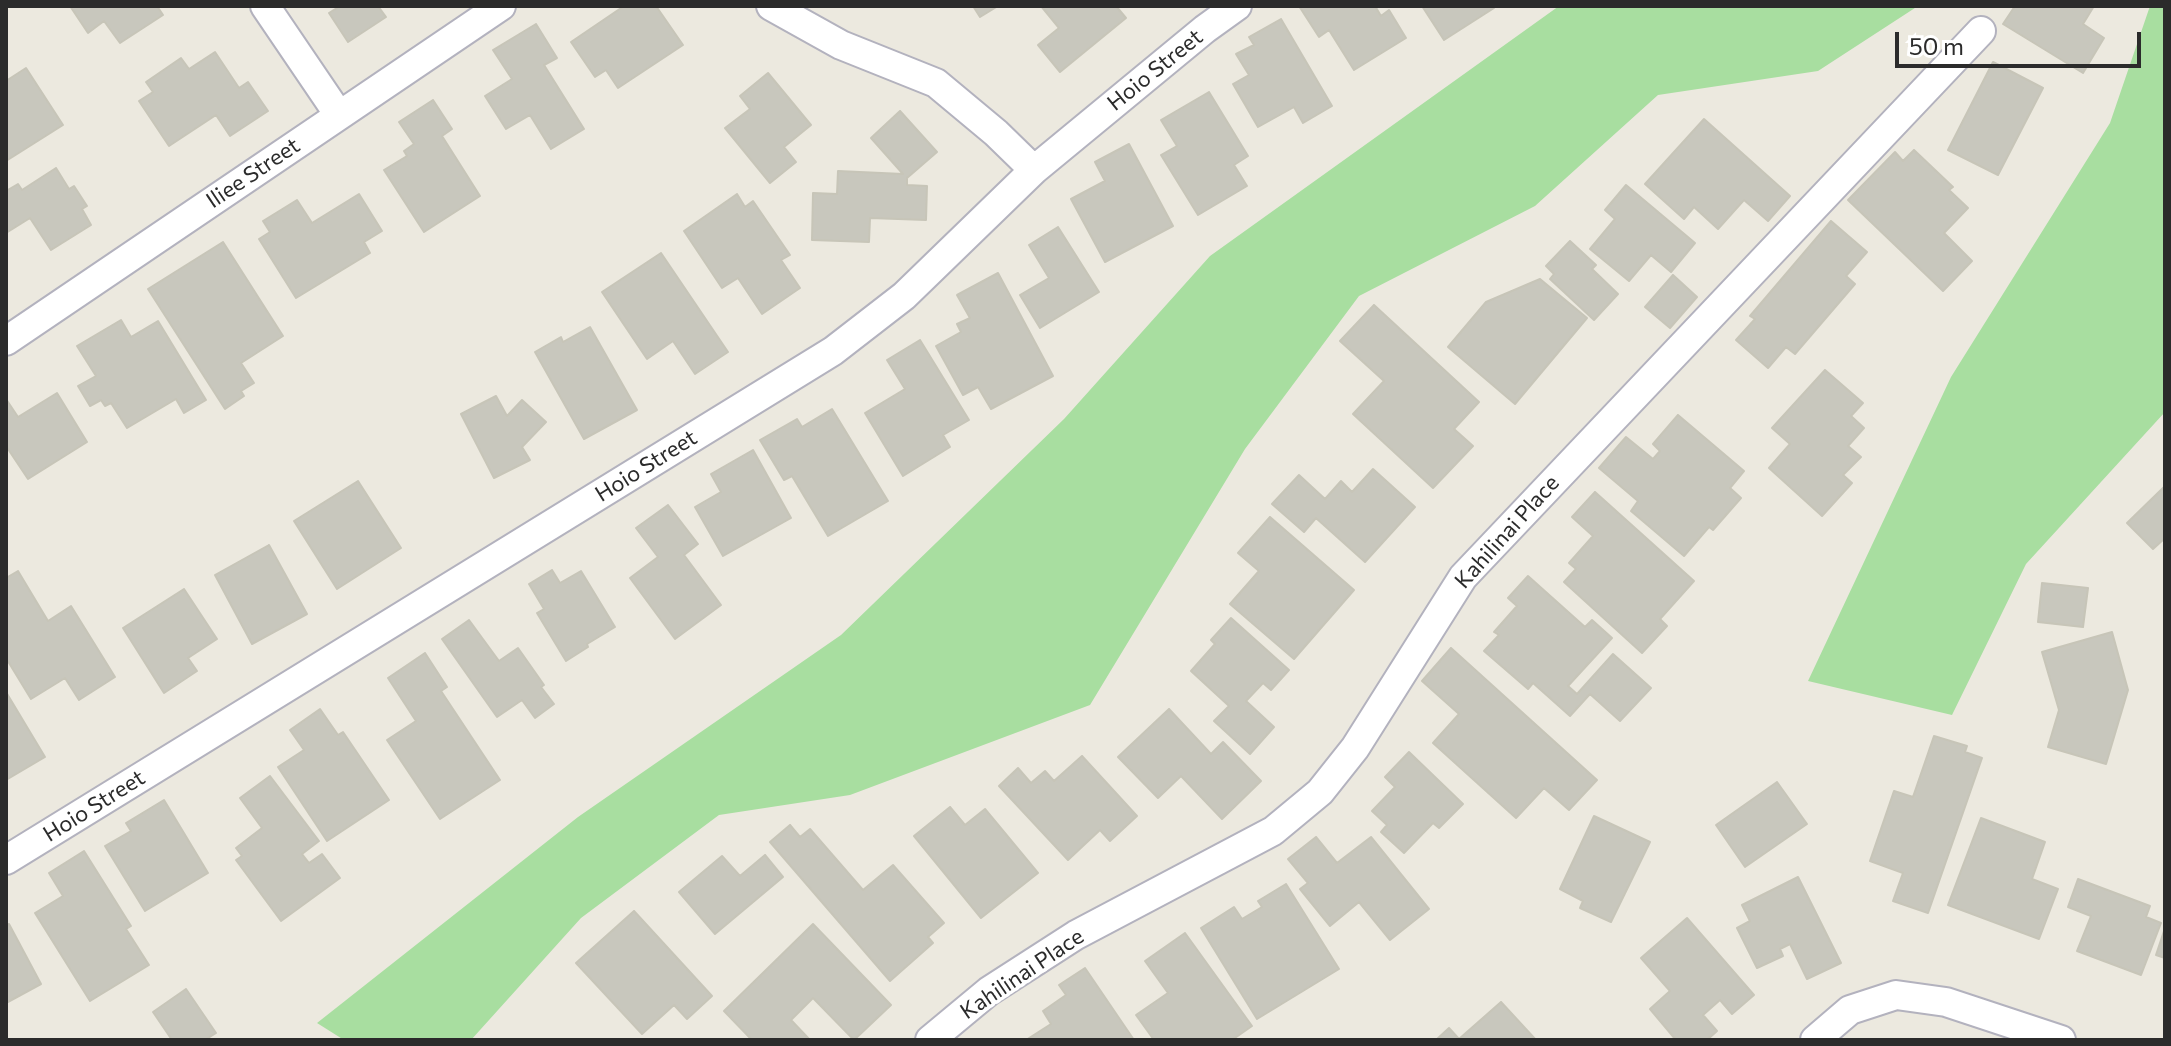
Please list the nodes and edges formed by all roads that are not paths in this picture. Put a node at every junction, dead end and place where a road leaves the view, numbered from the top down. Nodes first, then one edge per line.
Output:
1 (265, 6) edge
2 (501, 6) edge
3 (771, 6) edge
4 (1237, 6) edge
5 (1981, 31) dead end
6 (339, 115) junction
7 (1034, 170) junction
8 (8, 336) edge
9 (6, 860) edge
10 (930, 1040) edge
11 (1815, 1040) edge
12 (2061, 1040) edge

1 - 6 street
2 - 6 street, Iliee Street
3 - 7 street
4 - 7 street, Hoio Street
5 - 10 street, Kahilinai Place
6 - 8 street, Iliee Street
7 - 9 street, Hoio Street
11 - 12 street

